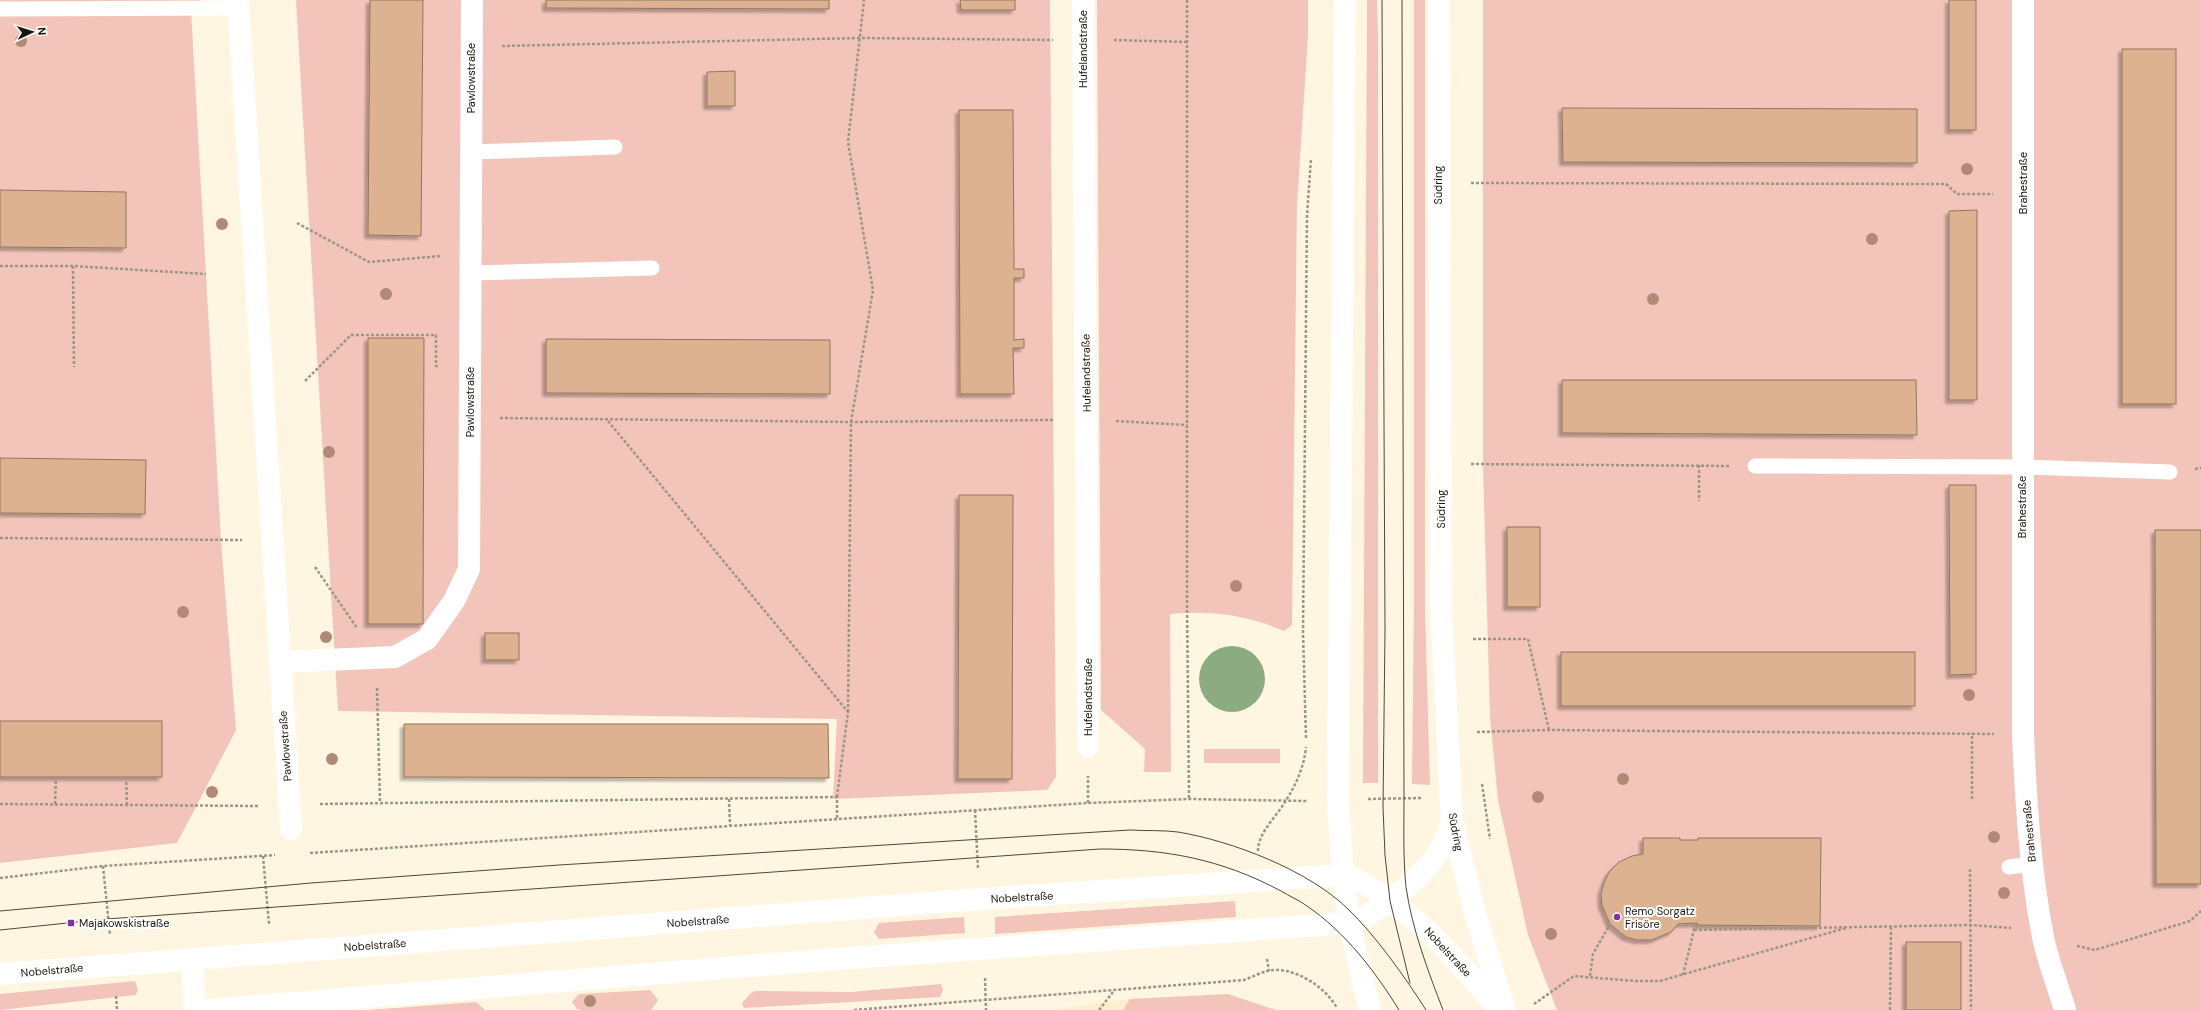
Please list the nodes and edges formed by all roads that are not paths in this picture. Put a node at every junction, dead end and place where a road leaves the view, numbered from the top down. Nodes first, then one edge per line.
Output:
1 (472, 0) edge
2 (1083, 0) edge
3 (1346, 0) edge
4 (1439, 0) edge
5 (2023, 0) edge
6 (238, 4) edge
7 (0, 9) edge
8 (615, 147) dead end
9 (471, 152) junction
10 (471, 263) junction
11 (652, 268) dead end
12 (1755, 466) road end
13 (2022, 467) junction
14 (2170, 472) dead end
15 (279, 662) junction
16 (1088, 746) dead end
17 (1452, 820) junction
18 (291, 830) dead end
19 (2032, 864) junction
20 (2009, 867) dead end
21 (1343, 875) junction
22 (1390, 901) junction
23 (1349, 924) junction
24 (193, 959) junction
25 (0, 974) edge
26 (194, 1010) edge
27 (207, 1010) edge
28 (1370, 1010) edge
29 (1500, 1010) edge
30 (1505, 1010) edge
31 (2065, 1010) edge

1 - 9 main road, Pawlowstraße
2 - 16 main road, Hufelandstraße
3 - 21 main road
4 - 17 main road, Südring
5 - 13 main road, Brahestraße
6 - 7 lane
6 - 15 main road, Pawlowstraße
8 - 9 lane
9 - 10 main road, Pawlowstraße
10 - 11 lane
10 - 15 main road, Pawlowstraße
12 - 13 lane
13 - 14 lane
13 - 19 main road, Brahestraße
15 - 18 main road, Pawlowstraße
17 - 22 main road
17 - 30 main road, Südring
19 - 20 lane
19 - 31 main road, Brahestraße
21 - 22 main road, Nobelstraße
21 - 23 main road
21 - 24 main road, Nobelstraße
22 - 23 main road
22 - 29 main road, Nobelstraße
23 - 27 main road
23 - 28 main road
24 - 25 main road, Nobelstraße
24 - 26 main road

